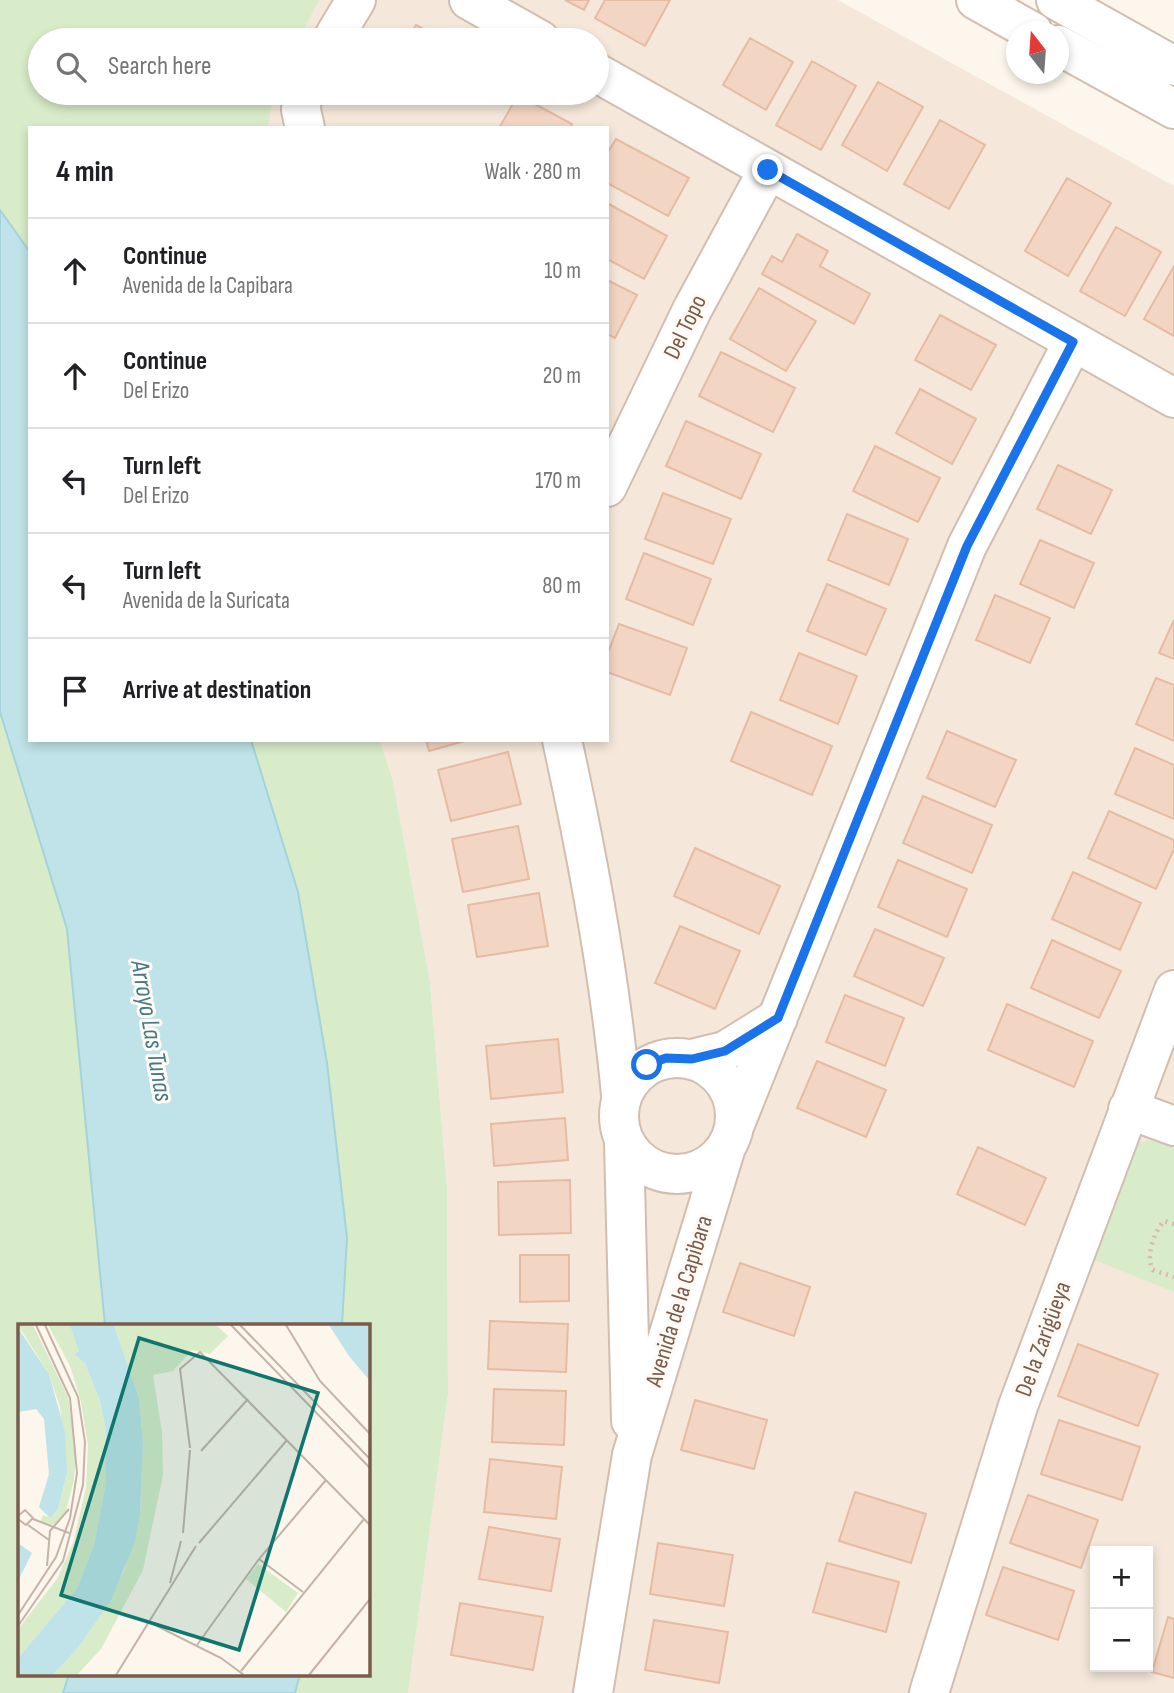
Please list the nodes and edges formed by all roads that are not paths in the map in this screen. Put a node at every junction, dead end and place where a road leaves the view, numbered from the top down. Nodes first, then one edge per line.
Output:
1 (356, 0) edge
2 (469, 0) edge
3 (976, 0) edge
4 (1056, 0) edge
5 (1013, 21) edge
6 (339, 28) edge
7 (519, 28) edge
8 (1069, 51) edge
9 (1174, 65) edge
10 (609, 79) edge
11 (301, 105) edge
12 (1174, 109) edge
13 (305, 126) edge
14 (768, 170) junction
15 (1073, 342) junction
16 (1174, 398) edge
17 (609, 483) edge
18 (562, 742) edge
19 (1174, 990) edge
20 (613, 999) junction
21 (778, 1018) junction
22 (679, 1058) junction
23 (621, 1095) junction
24 (1128, 1110) junction
25 (1174, 1126) edge
26 (730, 1136) junction
27 (624, 1143) junction
28 (632, 1455) junction
29 (593, 1693) edge
30 (929, 1693) edge

1 - 6 street
2 - 7 street
3 - 5 street
4 - 9 street
8 - 12 street
10 - 14 street
11 - 13 street
14 - 15 street
14 - 17 street, Del Topo
15 - 16 street
15 - 21 street
18 - 20 street, Avenida de la Capibara
19 - 24 street, De la Zarigüeya
20 - 22 street, Avenida de la Capibara
20 - 23 street, Avenida de la Capibara
21 - 22 street
21 - 26 street
22 - 23 street
22 - 26 street, Avenida de la Capibara
23 - 27 street, Avenida de la Capibara
24 - 25 street
24 - 30 street, De la Zarigüeya
26 - 27 street
26 - 28 street, Avenida de la Capibara
27 - 28 street, Avenida de la Capibara
28 - 29 street, Avenida de la Capibara

